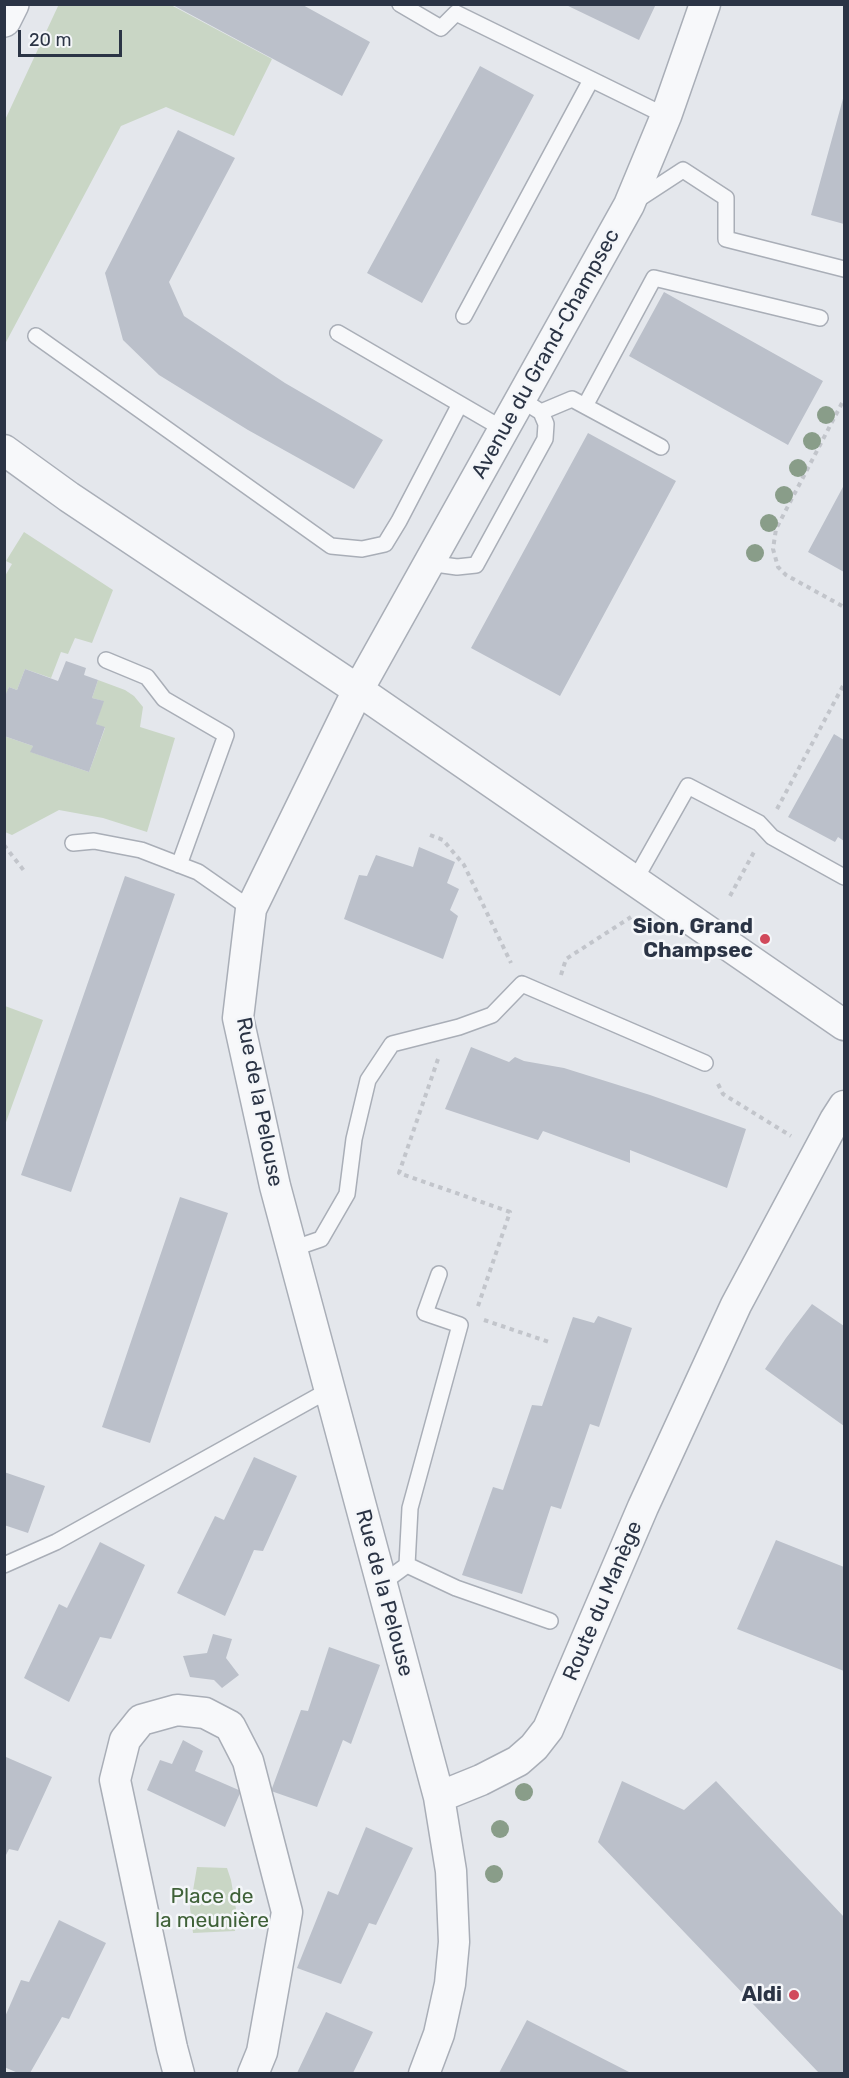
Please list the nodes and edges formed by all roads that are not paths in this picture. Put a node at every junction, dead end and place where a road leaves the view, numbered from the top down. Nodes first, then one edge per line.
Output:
1 (12, 4) edge
2 (400, 4) edge
3 (705, 4) edge
4 (4, 20) edge
5 (591, 81) junction
6 (666, 116) junction
7 (629, 206) junction
8 (844, 269) edge
9 (464, 316) dead end
10 (820, 318) dead end
11 (338, 333) dead end
12 (36, 336) dead end
13 (460, 404) junction
14 (530, 405) junction
15 (585, 406) junction
16 (503, 429) junction
17 (661, 447) dead end
18 (4, 450) edge
19 (428, 562) junction
20 (106, 660) dead end
21 (358, 690) junction
22 (73, 843) dead end
23 (179, 865) junction
24 (844, 877) edge
25 (635, 880) junction
26 (251, 909) junction
27 (844, 1025) edge
28 (705, 1063) road end
29 (840, 1113) edge
30 (292, 1249) junction
31 (439, 1274) dead end
32 (329, 1390) junction
33 (4, 1565) edge
34 (407, 1565) junction
35 (381, 1584) junction
36 (550, 1621) dead end
37 (439, 1797) junction
38 (179, 2073) edge
39 (253, 2073) edge
40 (424, 2073) edge

1 - 4 street
2 - 5 lane
3 - 6 street, Avenue du Grand-Champsec
5 - 6 lane
5 - 9 lane
6 - 7 street, Avenue du Grand-Champsec
7 - 8 lane
7 - 14 street, Avenue du Grand-Champsec
10 - 15 lane
11 - 13 lane
12 - 13 lane
13 - 16 lane
14 - 15 lane
14 - 16 street, Avenue du Grand-Champsec
14 - 19 lane
15 - 17 lane
16 - 19 street, Avenue du Grand-Champsec
18 - 21 street
19 - 21 street, Avenue du Grand-Champsec
20 - 23 lane
21 - 25 street
21 - 26 street, Rue de la Pelouse
22 - 23 lane
23 - 26 lane
24 - 25 lane
25 - 27 street
26 - 30 street, Rue de la Pelouse
28 - 30 lane
29 - 37 street, Route du Manège
30 - 32 street, Rue de la Pelouse
31 - 34 lane
32 - 33 lane
32 - 35 street, Rue de la Pelouse
34 - 35 lane
34 - 36 lane
35 - 37 street, Rue de la Pelouse
37 - 40 street
38 - 39 street

